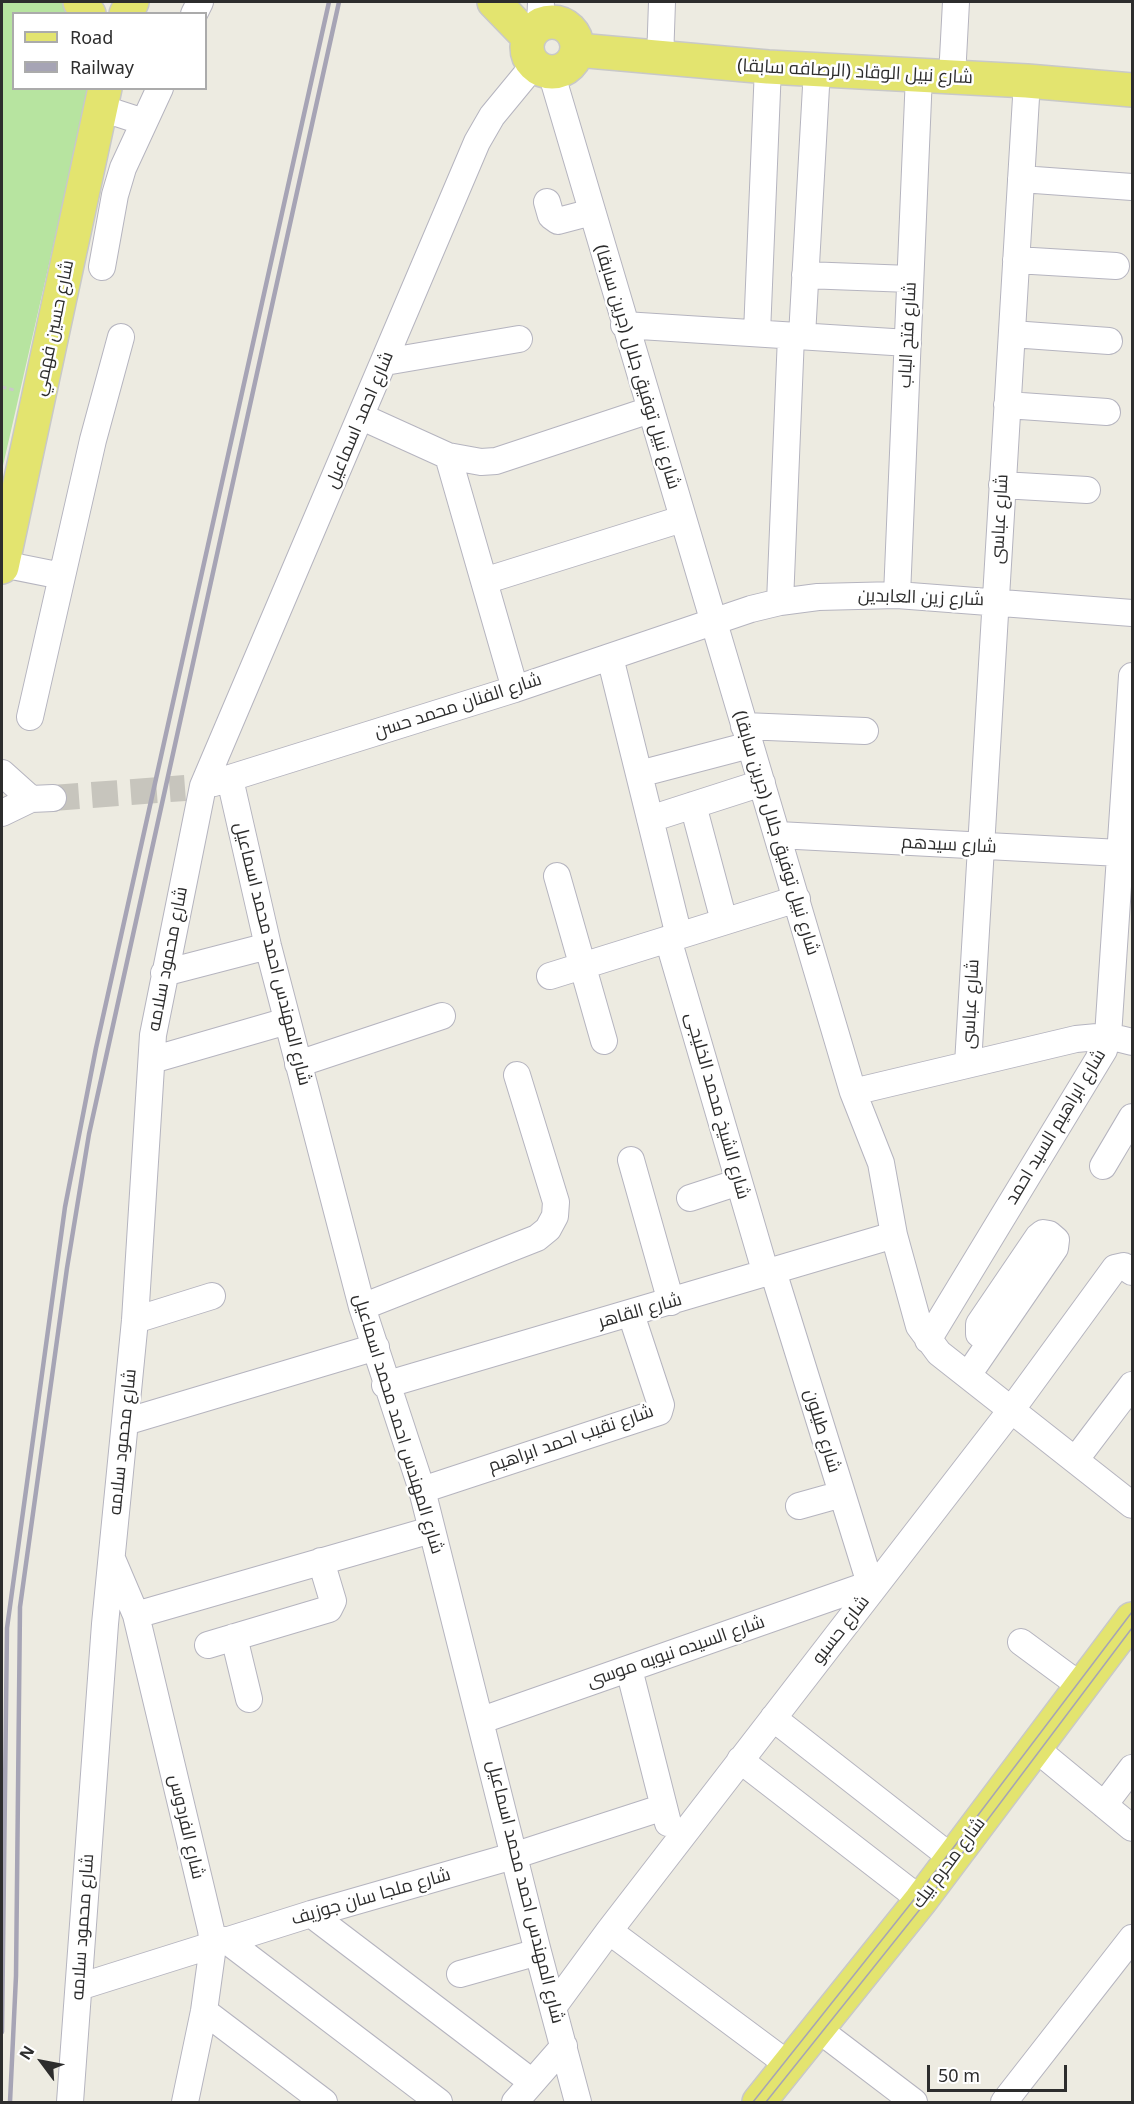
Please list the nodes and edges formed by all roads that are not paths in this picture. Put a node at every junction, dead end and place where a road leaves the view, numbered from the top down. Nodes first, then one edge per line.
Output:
1 (494, 2) edge
2 (662, 2) edge
3 (956, 2) edge
4 (539, 40) edge
5 (577, 50) junction
6 (660, 60) junction
7 (768, 68) junction
8 (817, 69) junction
9 (920, 75) junction
10 (952, 77) junction
11 (1027, 81) junction
12 (159, 90) edge
13 (1132, 90) edge
14 (103, 98) edge
15 (144, 122) junction
16 (1021, 179) junction
17 (1132, 187) edge
18 (547, 202) dead end
19 (592, 212) junction
20 (1016, 260) junction
21 (1116, 266) dead end
22 (102, 267) dead end
23 (805, 275) junction
24 (910, 279) junction
25 (624, 325) junction
26 (757, 333) junction
27 (1012, 334) junction
28 (796, 336) junction
29 (121, 337) dead end
30 (519, 339) dead end
31 (1109, 341) dead end
32 (908, 343) junction
33 (385, 362) junction
34 (1007, 405) junction
35 (650, 410) junction
36 (1107, 412) dead end
37 (362, 417) junction
38 (448, 456) junction
39 (1002, 485) junction
40 (1087, 490) dead end
41 (682, 519) junction
42 (2, 565) edge
43 (62, 576) junction
44 (484, 581) junction
45 (897, 595) junction
46 (996, 601) junction
47 (780, 602) junction
48 (1132, 613) edge
49 (713, 623) junction
50 (610, 657) junction
51 (1132, 676) edge
52 (515, 689) junction
53 (30, 717) dead end
54 (865, 731) dead end
55 (747, 735) junction
56 (2, 773) edge
57 (639, 774) junction
58 (230, 779) junction
59 (762, 783) junction
60 (194, 787) junction
61 (693, 805) junction
62 (2, 813) edge
63 (650, 819) junction
64 (778, 835) junction
65 (981, 848) junction
66 (1120, 853) junction
67 (557, 876) dead end
68 (797, 899) junction
69 (724, 921) junction
70 (673, 937) junction
71 (268, 946) junction
72 (582, 966) junction
73 (164, 973) junction
74 (550, 976) dead end
75 (442, 1016) dead end
76 (287, 1020) junction
77 (1120, 1039) edge
78 (604, 1041) dead end
79 (152, 1060) junction
80 (298, 1064) junction
81 (968, 1064) junction
82 (517, 1075) dead end
83 (853, 1092) junction
84 (1132, 1117) edge
85 (631, 1160) dead end
86 (1103, 1166) dead end
87 (739, 1182) junction
88 (690, 1198) dead end
89 (894, 1235) junction
90 (1132, 1272) edge
91 (770, 1273) junction
92 (212, 1296) dead end
93 (671, 1302) junction
94 (362, 1307) junction
95 (631, 1314) junction
96 (135, 1320) junction
97 (928, 1340) junction
98 (990, 1342) dead end
99 (376, 1347) junction
100 (968, 1375) junction
101 (386, 1385) junction
102 (1130, 1391) edge
103 (1012, 1409) junction
104 (125, 1422) junction
105 (1076, 1459) junction
106 (422, 1490) junction
107 (842, 1494) junction
108 (1132, 1504) edge
109 (799, 1506) dead end
110 (431, 1530) junction
111 (112, 1556) junction
112 (321, 1561) junction
113 (871, 1587) junction
114 (136, 1615) junction
115 (1132, 1619) edge
116 (234, 1637) junction
117 (1021, 1642) dead end
118 (208, 1645) dead end
119 (629, 1669) junction
120 (1082, 1687) junction
121 (249, 1699) dead end
122 (773, 1718) junction
123 (482, 1720) junction
124 (1035, 1748) junction
125 (740, 1760) junction
126 (1132, 1768) edge
127 (1104, 1805) junction
128 (664, 1807) junction
129 (1132, 1828) edge
130 (674, 1847) junction
131 (513, 1856) junction
132 (952, 1858) junction
133 (921, 1900) junction
134 (311, 1914) junction
135 (609, 1930) junction
136 (1132, 1938) edge
137 (219, 1943) junction
138 (538, 1952) junction
139 (460, 1974) dead end
140 (79, 1987) junction
141 (554, 2006) junction
142 (204, 2011) junction
143 (818, 2029) junction
144 (564, 2046) junction
145 (789, 2065) junction
146 (532, 2082) junction
147 (192, 2098) edge
148 (769, 2099) edge
149 (70, 2103) edge
150 (324, 2103) edge
151 (439, 2103) edge
152 (515, 2103) edge
153 (578, 2103) edge
154 (914, 2103) edge
155 (1004, 2103) edge

1 - 4 main road
2 - 6 street
3 - 10 street
4 - 5 main road
4 - 5 main road
4 - 19 street, شارع نبيل توفيق جلال (جرين سابقا)
4 - 33 street, شارع احمد اسماعيل
5 - 6 main road, شارع نبيل الوقاد (الرصافه سابقا)
6 - 7 main road, شارع نبيل الوقاد (الرصافه سابقا)
7 - 8 main road, شارع نبيل الوقاد (الرصافه سابقا)
7 - 26 street
8 - 9 main road, شارع نبيل الوقاد (الرصافه سابقا)
8 - 23 street
9 - 10 main road, شارع نبيل الوقاد (الرصافه سابقا)
9 - 24 street, شارع فتح الباب
10 - 11 main road, شارع نبيل الوقاد (الرصافه سابقا)
11 - 13 main road, شارع نبيل الوقاد (الرصافه سابقا)
11 - 16 street, شارع عباسى
12 - 15 street
14 - 15 street
14 - 42 main road, شارع حسين فهمي
15 - 22 street
16 - 17 street
16 - 20 street, شارع عباسى
18 - 19 street
19 - 25 street, شارع نبيل توفيق جلال (جرين سابقا)
20 - 21 street
20 - 27 street, شارع عباسى
23 - 24 street
23 - 28 street
24 - 32 street, شارع فتح الباب
25 - 26 street
25 - 35 street, شارع نبيل توفيق جلال (جرين سابقا)
26 - 28 street
27 - 31 street
27 - 34 street, شارع عباسى
28 - 32 street
28 - 47 street
29 - 43 street
30 - 33 street
32 - 45 street, شارع فتح الباب
33 - 37 street, شارع احمد اسماعيل
34 - 36 street
34 - 39 street, شارع عباسى
35 - 38 street
35 - 41 street, شارع نبيل توفيق جلال (جرين سابقا)
37 - 38 street
37 - 60 street, شارع احمد اسماعيل
38 - 44 street
39 - 40 street
39 - 46 street, شارع عباسى
41 - 44 street
41 - 49 street, شارع نبيل توفيق جلال (جرين سابقا)
42 - 43 street
43 - 53 street
44 - 52 street
45 - 46 street, شارع زين العابدين
45 - 47 street, شارع زين العابدين
46 - 48 street, شارع زين العابدين
46 - 65 street, شارع عباسى
47 - 49 street, شارع زين العابدين
49 - 50 street, شارع الفنان محمد حسن
49 - 55 street, شارع نبيل توفيق جلال (جرين سابقا)
50 - 52 street, شارع الفنان محمد حسن
50 - 57 street, شارع الشيخ محمد الخليجى
51 - 66 street, شارع ابراهيم السيد احمد
52 - 58 street, شارع الفنان محمد حسن
54 - 55 street
55 - 57 street
55 - 59 street, شارع نبيل توفيق جلال (جرين سابقا)
56 - 62 street
57 - 63 street, شارع الشيخ محمد الخليجى
58 - 60 street, شارع الفنان محمد حسن
58 - 71 street, شارع المهندس احمد محمد اسماعيل
59 - 61 street
59 - 64 street, شارع نبيل توفيق جلال (جرين سابقا)
60 - 73 street, شارع محمود سلامه
61 - 63 street
61 - 69 street
63 - 70 street, شارع الشيخ محمد الخليجى
64 - 65 street, شارع سيدهم
64 - 68 street, شارع نبيل توفيق جلال (جرين سابقا)
65 - 66 street, شارع سيدهم
65 - 81 street, شارع عباسى
66 - 77 street, شارع ابراهيم السيد احمد
67 - 72 street
68 - 69 street
68 - 83 street, شارع نبيل توفيق جلال (جرين سابقا)
69 - 70 street
70 - 72 street
70 - 87 street, شارع الشيخ محمد الخليجى
71 - 73 street
71 - 76 street, شارع المهندس احمد محمد اسماعيل
72 - 74 street
72 - 78 street
73 - 79 street, شارع محمود سلامه
75 - 80 street
76 - 79 street
76 - 80 street, شارع المهندس احمد محمد اسماعيل
77 - 81 street
77 - 97 street, شارع ابراهيم السيد احمد
79 - 96 street, شارع محمود سلامه
80 - 94 street, شارع المهندس احمد محمد اسماعيل
81 - 83 street
82 - 94 street
83 - 89 street, شارع نبيل توفيق جلال (جرين سابقا)
84 - 86 street
85 - 93 street
87 - 88 street
87 - 91 street, شارع الشيخ محمد الخليجى
89 - 91 street, شارع القاهر
89 - 97 street, شارع نبيل توفيق جلال (جرين سابقا)
90 - 103 street, شارع حسبو
91 - 93 street, شارع القاهر
91 - 107 street, شارع طيلون
92 - 96 street
93 - 95 street, شارع القاهر
94 - 99 street, شارع المهندس احمد محمد اسماعيل
95 - 101 street, شارع القاهر
95 - 106 street, شارع نقيب احمد ابراهيم
96 - 104 street, شارع محمود سلامه
97 - 100 street, شارع نبيل توفيق جلال (جرين سابقا)
98 - 100 street
99 - 101 street, شارع المهندس احمد محمد اسماعيل
99 - 104 street
100 - 103 street, شارع نبيل توفيق جلال (جرين سابقا)
101 - 106 street, شارع المهندس احمد محمد اسماعيل
102 - 105 street
103 - 105 street, شارع نبيل توفيق جلال (جرين سابقا)
103 - 113 street, شارع حسبو
104 - 111 street, شارع محمود سلامه
105 - 108 street, شارع نبيل توفيق جلال (جرين سابقا)
106 - 110 street, شارع المهندس احمد محمد اسماعيل
107 - 109 street
107 - 113 street, شارع طيلون
110 - 112 street
110 - 123 street, شارع المهندس احمد محمد اسماعيل
111 - 114 street, شارع الفردوس
111 - 140 street, شارع محمود سلامه
112 - 114 street
112 - 116 street
113 - 119 street, شارع السيده نبويه موسى
113 - 122 street, شارع حسبو
114 - 137 street, شارع الفردوس
115 - 120 main road, شارع محرم بيك
116 - 118 street
116 - 121 street
117 - 120 street
119 - 123 street, شارع السيده نبويه موسى
119 - 128 street
120 - 124 main road, شارع محرم بيك
122 - 125 street, شارع حسبو
122 - 132 street
123 - 131 street, شارع المهندس احمد محمد اسماعيل
124 - 127 street
124 - 132 main road, شارع محرم بيك
125 - 130 street, شارع حسبو
125 - 133 street
126 - 127 street
127 - 129 street
128 - 130 street
128 - 131 street, شارع ملجا سان جوزيف
130 - 135 street, شارع حسبو
131 - 134 street, شارع ملجا سان جوزيف
131 - 138 street, شارع المهندس احمد محمد اسماعيل
132 - 133 main road, شارع محرم بيك
133 - 143 main road, شارع محرم بيك
134 - 137 street, شارع ملجا سان جوزيف
134 - 146 street
135 - 141 street, شارع حسبو
135 - 145 street
136 - 155 street
137 - 140 street, شارع ملجا سان جوزيف
137 - 142 street, شارع الفردوس
137 - 151 street
138 - 139 street
138 - 141 street, شارع المهندس احمد محمد اسماعيل
140 - 149 street, شارع محمود سلامه
141 - 144 street, شارع المهندس احمد محمد اسماعيل
142 - 147 street, شارع الفردوس
142 - 150 street
143 - 145 main road, شارع محرم بيك
143 - 154 street
144 - 146 street
144 - 153 street, شارع المهندس احمد محمد اسماعيل
145 - 148 main road, شارع محرم بيك
146 - 152 street

